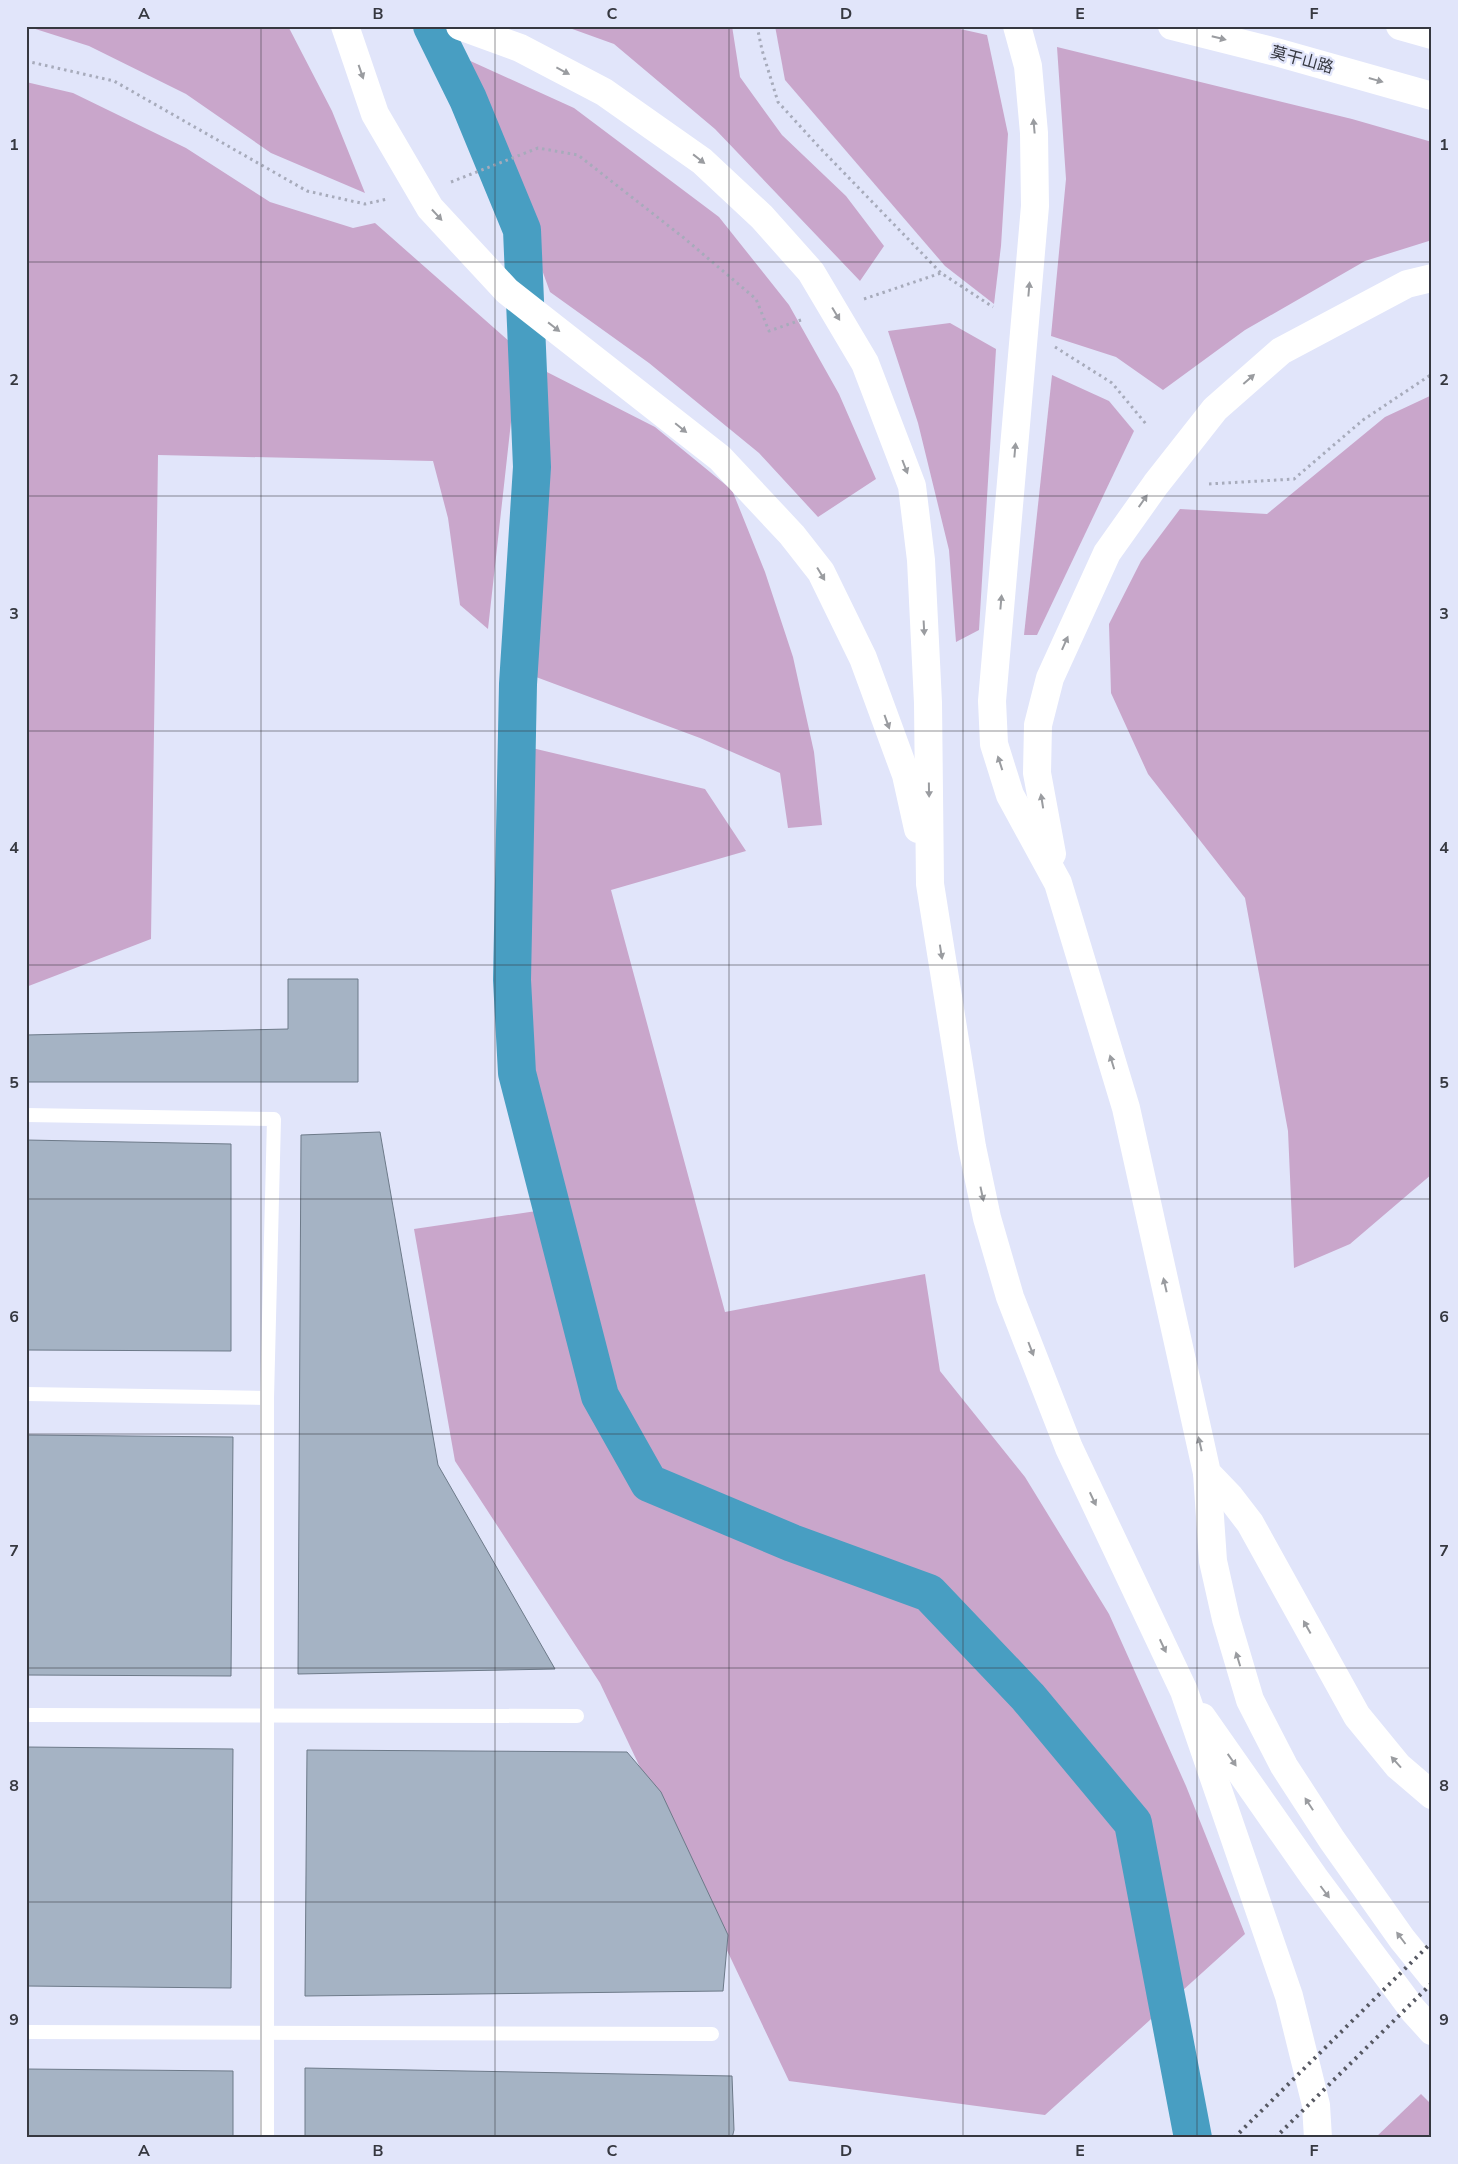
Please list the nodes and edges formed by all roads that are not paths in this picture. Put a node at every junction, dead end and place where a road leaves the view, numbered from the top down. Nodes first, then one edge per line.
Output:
1 (345, 26) edge
2 (460, 26) edge
3 (1018, 26) edge
4 (1172, 26) edge
5 (1400, 26) edge
6 (1432, 36) edge
7 (1432, 96) edge
8 (1432, 278) edge
9 (1058, 883) junction
10 (930, 884) junction
11 (26, 1115) edge
12 (26, 1394) edge
13 (267, 1398) junction
14 (1207, 1473) junction
15 (1184, 1691) junction
16 (26, 1715) edge
17 (267, 1716) junction
18 (577, 1716) dead end
19 (1432, 1795) edge
20 (1432, 1976) edge
21 (1432, 2031) edge
22 (26, 2032) edge
23 (267, 2032) junction
24 (712, 2034) dead end
25 (267, 2138) edge
26 (1318, 2138) edge

1 -> 10 highway
2 -> 10 highway
9 -> 3 highway
4 -> 7 highway, 莫干山路
5 - 6 highway
9 -> 8 highway
14 -> 9 highway
10 -> 15 highway
11 - 13 lane
12 - 13 lane
13 - 17 lane
19 -> 14 highway
20 -> 14 highway
15 -> 21 highway
15 - 26 highway
16 - 17 lane
17 - 18 lane
17 - 23 lane
22 - 23 lane
23 - 24 lane
23 - 25 lane

